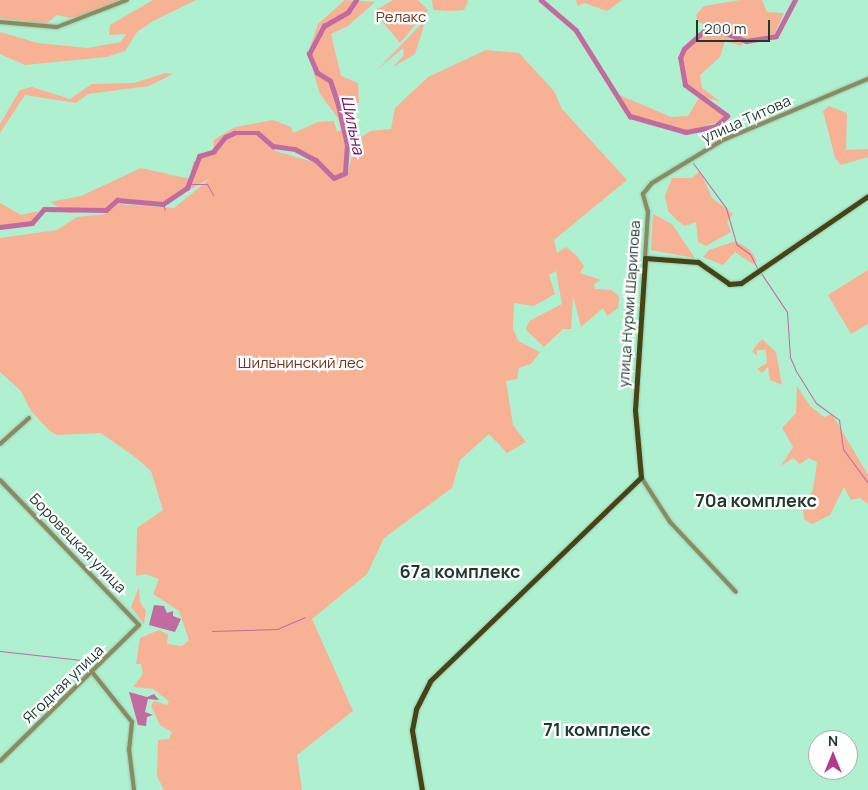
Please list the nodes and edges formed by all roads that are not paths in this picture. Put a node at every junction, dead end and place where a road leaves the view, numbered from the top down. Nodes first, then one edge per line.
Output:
1 (127, 0) edge
2 (0, 22) edge
3 (868, 79) edge
4 (643, 194) joint
5 (868, 196) edge
6 (645, 258) junction
7 (29, 418) dead end
8 (0, 444) edge
9 (641, 477) junction
10 (0, 480) edge
11 (736, 592) dead end
12 (139, 622) joint
13 (92, 672) junction
14 (0, 761) edge
15 (134, 790) edge
16 (422, 790) edge

1 - 2 street
3 - 4 street, улица Титова
4 - 6 street, улица Нурми Шарипова
5 - 6 main road
6 - 9 main road, улица Нурми Шарипова
7 - 8 street
9 - 11 street
9 - 16 main road
10 - 12 street, Боровецкая улица
12 - 13 street, Ягодная улица
13 - 14 street, Ягодная улица
13 - 15 street

